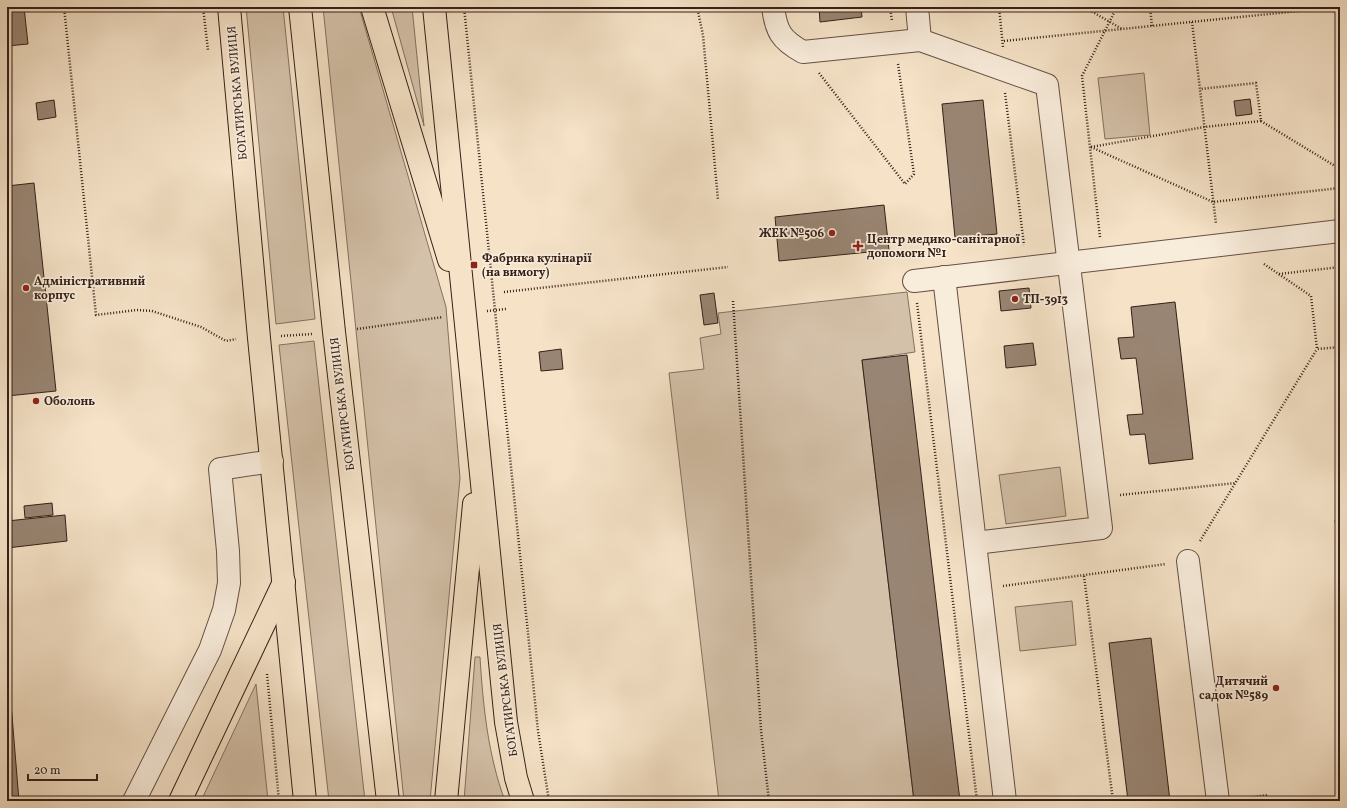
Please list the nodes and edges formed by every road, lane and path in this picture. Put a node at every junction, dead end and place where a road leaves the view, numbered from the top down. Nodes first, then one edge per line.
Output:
1 (64, 7) edge
2 (229, 7) edge
3 (300, 7) edge
4 (372, 7) edge
5 (434, 7) edge
6 (464, 7) edge
7 (697, 7) edge
8 (773, 7) edge
9 (890, 7) edge
10 (917, 7) edge
11 (999, 7) edge
12 (1084, 7) edge
13 (1117, 7) edge
14 (1150, 7) edge
15 (1338, 7) edge
16 (1109, 22) junction
17 (1192, 22) junction
18 (1152, 26) junction
19 (1122, 29) junction
20 (1104, 31) junction
21 (920, 40) junction
22 (1004, 41) junction
23 (895, 42) junction
24 (803, 52) junction
25 (1002, 69) junction
26 (1200, 89) junction
27 (1261, 121) junction
28 (1204, 127) junction
29 (1091, 147) junction
30 (1340, 169) edge
31 (1340, 188) edge
32 (718, 200) dead end
33 (1213, 202) junction
34 (1216, 225) dead end
35 (1340, 231) edge
36 (1103, 259) junction
37 (1069, 263) junction
38 (728, 267) dead end
39 (1340, 267) edge
40 (1027, 268) junction
41 (1279, 274) dead end
42 (944, 277) junction
43 (914, 281) joint
44 (504, 292) dead end
45 (1311, 296) dead end
46 (733, 301) dead end
47 (506, 309) dead end
48 (494, 310) junction
49 (465, 313) junction
50 (334, 332) junction
51 (259, 338) junction
52 (1340, 347) edge
53 (1317, 349) junction
54 (479, 458) junction
55 (272, 461) junction
56 (1236, 484) junction
57 (1097, 497) junction
58 (975, 543) junction
59 (1188, 561) junction
60 (1084, 576) junction
61 (284, 582) junction
62 (981, 590) junction
63 (266, 671) dead end
64 (1225, 800) edge
65 (134, 801) edge
66 (180, 801) edge
67 (278, 801) edge
68 (305, 801) edge
69 (388, 801) edge
70 (446, 801) edge
71 (523, 801) edge
72 (549, 801) edge
73 (769, 801) edge
74 (977, 801) edge
75 (1005, 801) edge
76 (1113, 801) edge
77 (1268, 801) edge

1 - 51 path
2 - 51 main road, БОГАТИРСЬКА ВУЛИЦЯ
3 - 50 main road, БОГАТИРСЬКА ВУЛИЦЯ
4 - 49 main road
5 - 49 main road, БОГАТИРСЬКА ВУЛИЦЯ
6 - 48 path
7 - 32 path
8 - 24 lane
9 - 23 path
10 - 21 lane
11 - 22 path
12 - 16 path
13 - 16 path
14 - 18 path
15 - 17 path
16 - 19 path
16 - 20 path
17 - 18 path
17 - 26 path
18 - 19 path
19 - 20 path
20 - 22 path
20 - 29 path
21 - 23 lane
21 - 25 lane
22 - 25 path
23 - 24 lane
23 - 24 path
25 - 37 lane
25 - 40 path
26 - 27 path
26 - 28 path
27 - 28 path
27 - 30 path
28 - 29 path
28 - 33 path
29 - 33 path
29 - 36 path
31 - 33 path
33 - 34 path
35 - 36 lane
36 - 37 lane
37 - 40 lane
37 - 57 lane
38 - 44 path
39 - 41 path
40 - 42 lane
42 - 43 lane
42 - 58 lane
43 - 74 path
45 - 53 path
46 - 73 path
47 - 48 path
48 - 49 path
48 - 72 path
49 - 50 path
49 - 54 main road, БОГАТИРСЬКА ВУЛИЦЯ
50 - 51 path
50 - 69 main road, БОГАТИРСЬКА ВУЛИЦЯ
51 - 55 main road, БОГАТИРСЬКА ВУЛИЦЯ
52 - 53 path
53 - 56 path
54 - 70 main road, БОГАТИРСЬКА ВУЛИЦЯ
54 - 71 main road, БОГАТИРСЬКА ВУЛИЦЯ
55 - 61 main road, БОГАТИРСЬКА ВУЛИЦЯ
55 - 65 lane
56 - 57 path
56 - 59 path
57 - 58 lane
58 - 62 lane
59 - 60 path
59 - 64 lane
60 - 62 path
60 - 76 path
61 - 66 main road
61 - 68 main road, БОГАТИРСЬКА ВУЛИЦЯ
62 - 75 lane
63 - 67 path
64 - 77 path

